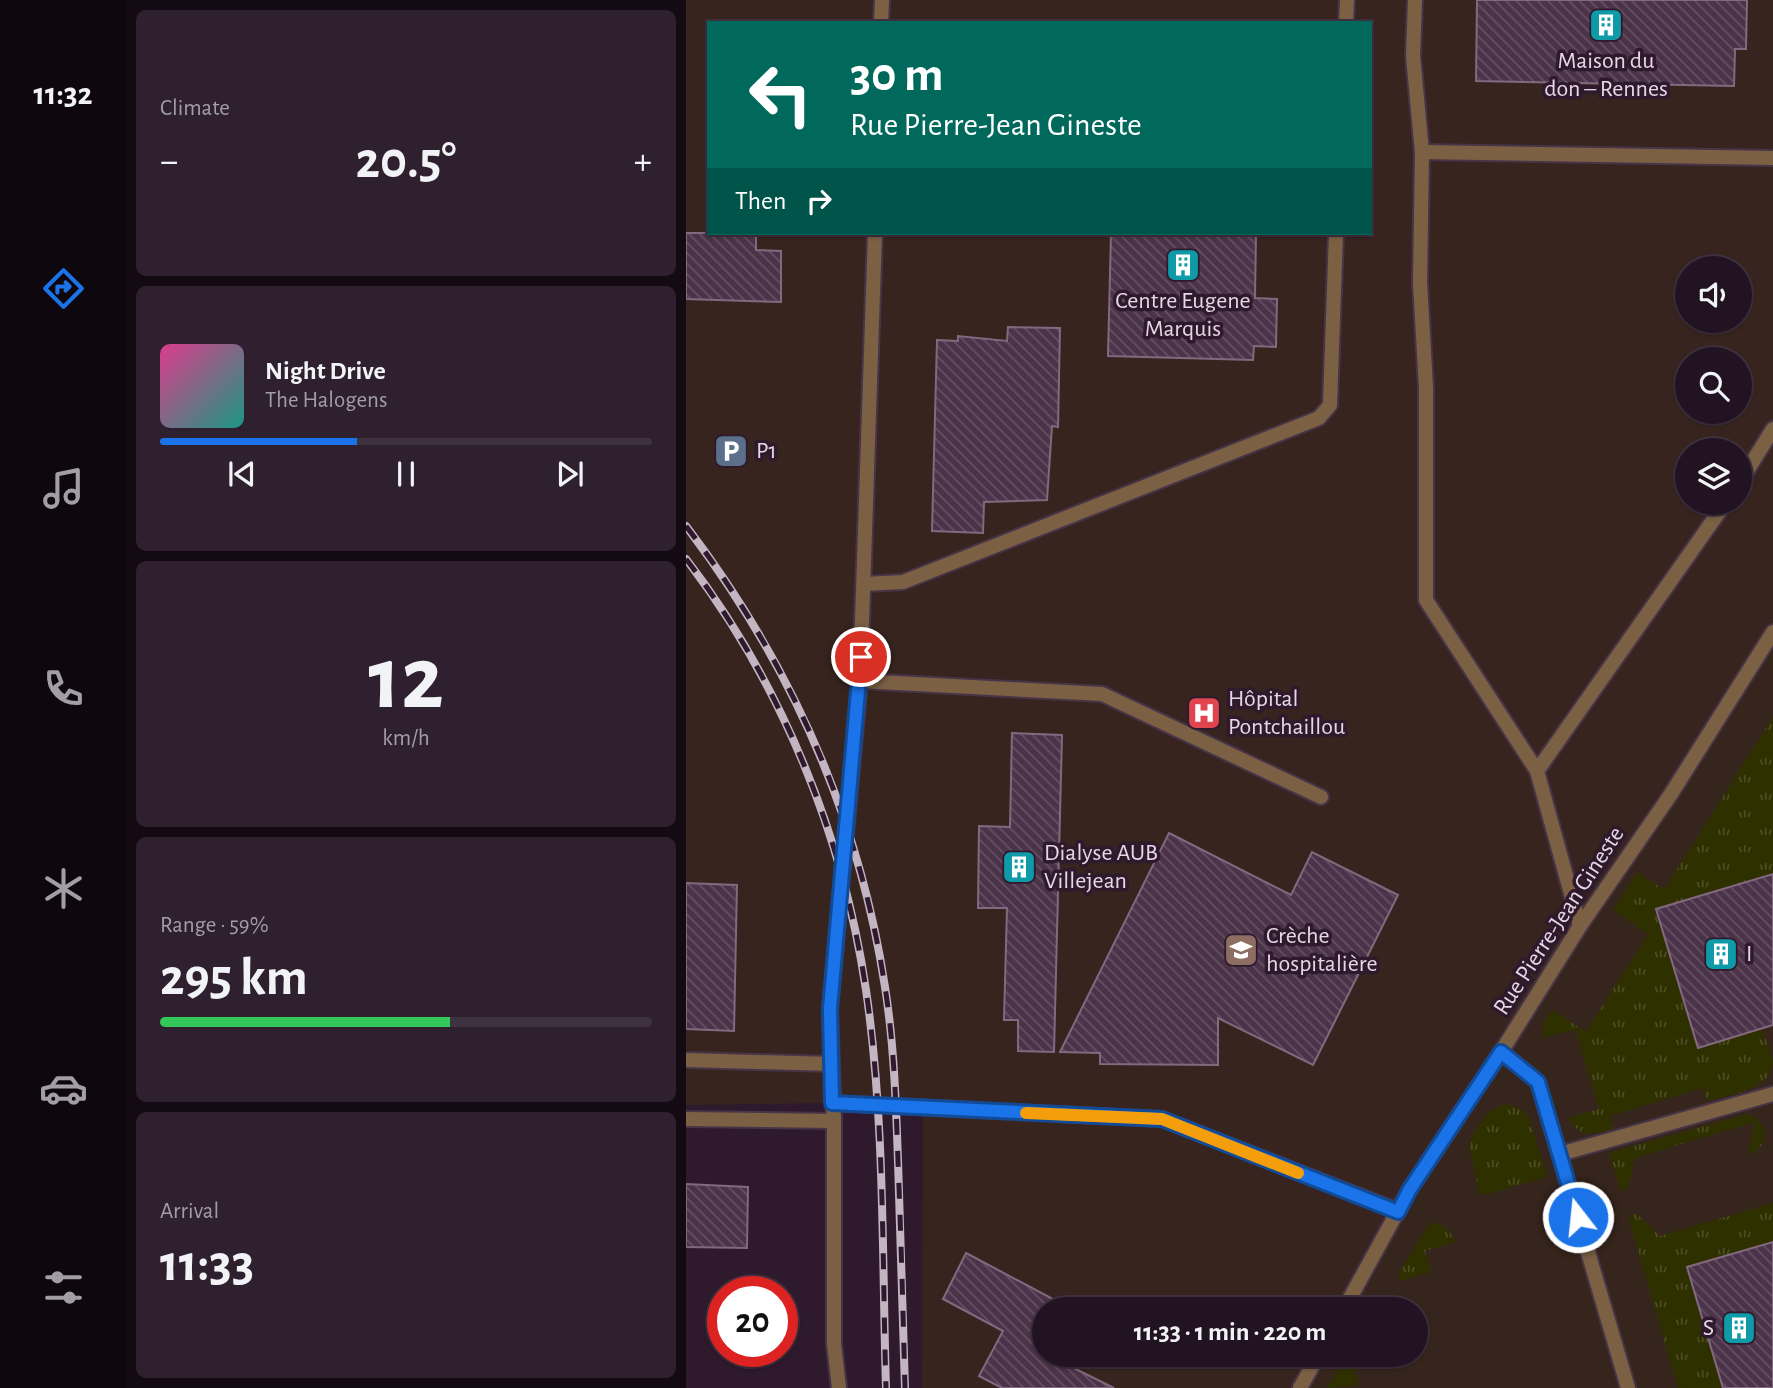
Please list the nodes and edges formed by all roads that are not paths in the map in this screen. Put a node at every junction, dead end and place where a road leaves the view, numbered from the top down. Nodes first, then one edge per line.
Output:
1 (882, 0) edge
2 (1347, 0) edge
3 (1415, 0) edge
4 (881, 21) edge
5 (1346, 21) edge
6 (1422, 152) junction
7 (1773, 158) edge
8 (875, 235) edge
9 (1336, 235) edge
10 (1773, 429) edge
11 (1752, 463) edge
12 (1717, 515) edge
13 (864, 584) junction
14 (1773, 632) edge
15 (860, 681) junction
16 (1537, 771) junction
17 (1321, 797) dead end
18 (1580, 926) junction
19 (1501, 1052) junction
20 (686, 1060) edge
21 (832, 1064) junction
22 (1773, 1094) edge
23 (832, 1103) junction
24 (686, 1119) edge
25 (834, 1121) junction
26 (1560, 1154) junction
27 (1398, 1212) junction
28 (1351, 1297) edge
29 (1312, 1367) edge
30 (839, 1388) edge
31 (1300, 1388) edge
32 (1628, 1388) edge

1 - 4 street
2 - 5 street
3 - 6 street
6 - 7 street
6 - 16 street
8 - 13 street
9 - 13 street
10 - 11 street
12 - 16 street
13 - 15 street
14 - 18 street, Rue Pierre-Jean Gineste
15 - 17 street
15 - 21 street
16 - 18 street
18 - 19 street, Rue Pierre-Jean Gineste
19 - 26 street
19 - 27 street, Rue Pierre-Jean Gineste
20 - 21 street
21 - 23 street
22 - 26 street
23 - 25 street
23 - 27 street
24 - 25 street
25 - 30 street
26 - 32 street
27 - 28 street, Rue Pierre-Jean Gineste
29 - 31 street

